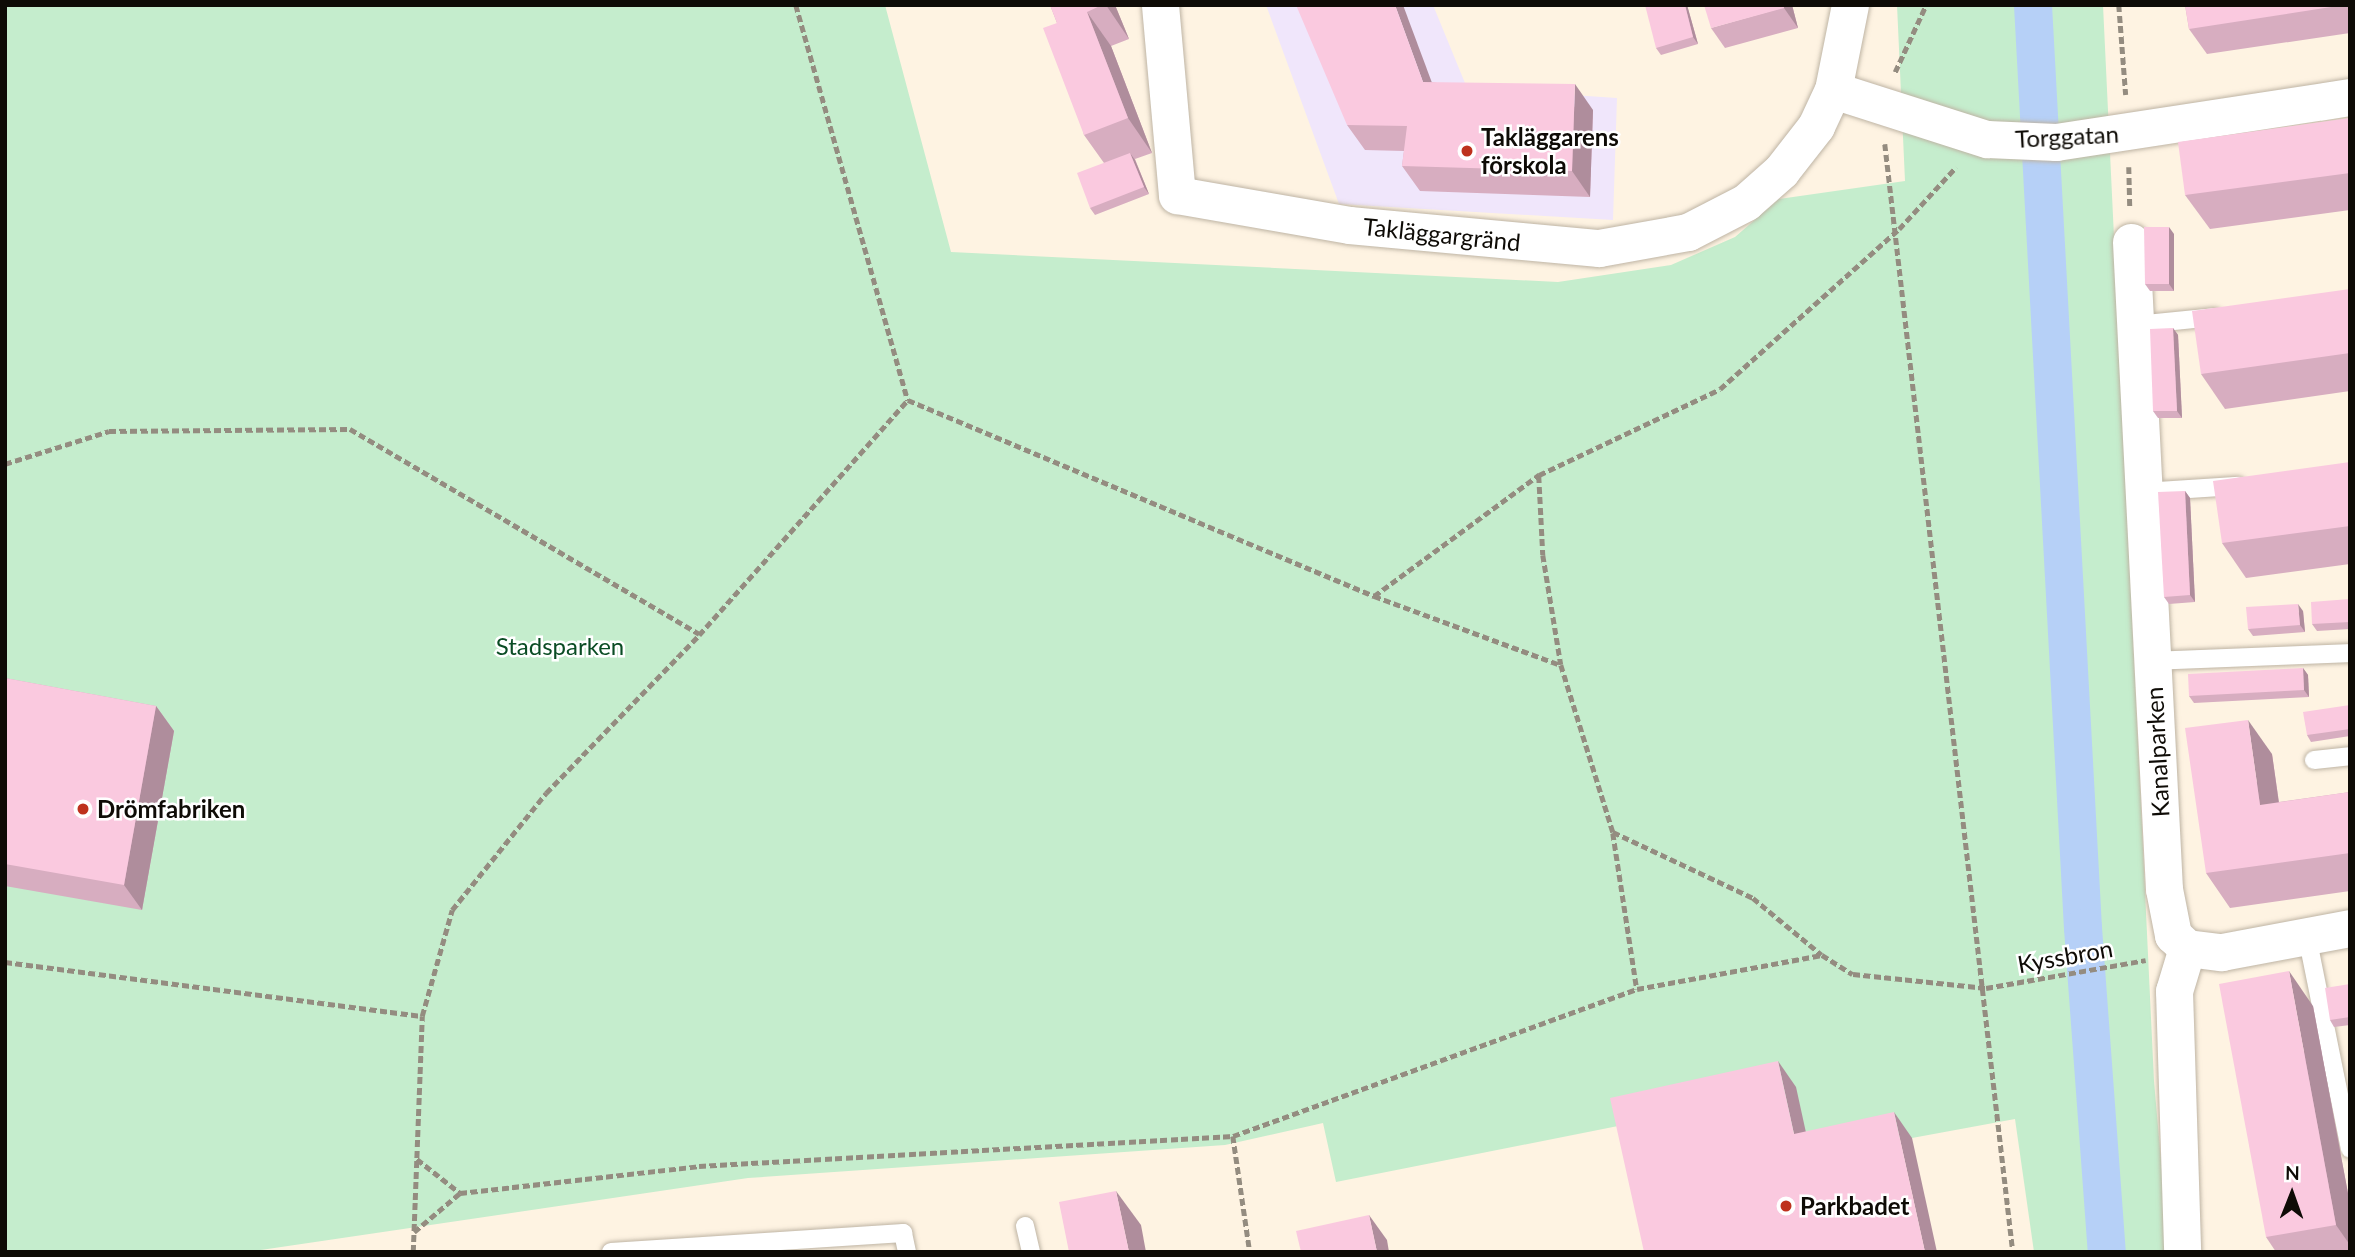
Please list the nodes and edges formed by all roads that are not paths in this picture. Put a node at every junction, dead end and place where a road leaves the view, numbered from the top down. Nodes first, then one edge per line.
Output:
1 (1160, 5) edge
2 (1850, 5) edge
3 (1833, 90) junction
4 (2350, 97) edge
5 (2131, 242) dead end
6 (2234, 314) edge
7 (2135, 325) junction
8 (2260, 482) edge
9 (2144, 492) junction
10 (2350, 653) edge
11 (2153, 661) junction
12 (2350, 756) edge
13 (2314, 760) dead end
14 (2350, 928) edge
15 (2307, 936) junction
16 (2187, 948) junction
17 (2350, 1149) edge
18 (1025, 1226) dead end
19 (710, 1247) edge
20 (611, 1252) edge
21 (907, 1252) edge
22 (1031, 1252) edge
23 (2182, 1252) edge

1 - 3 street, Takläggargränd
2 - 3 street
3 - 4 street, Torggatan
5 - 7 street, Kanalparken
6 - 7 lane
7 - 9 street, Kanalparken
8 - 9 lane
9 - 11 street, Kanalparken
10 - 11 lane
11 - 16 street, Kanalparken
12 - 13 lane
14 - 15 street
15 - 16 street
15 - 17 lane
16 - 23 street
18 - 22 lane
19 - 20 lane
19 - 21 lane

